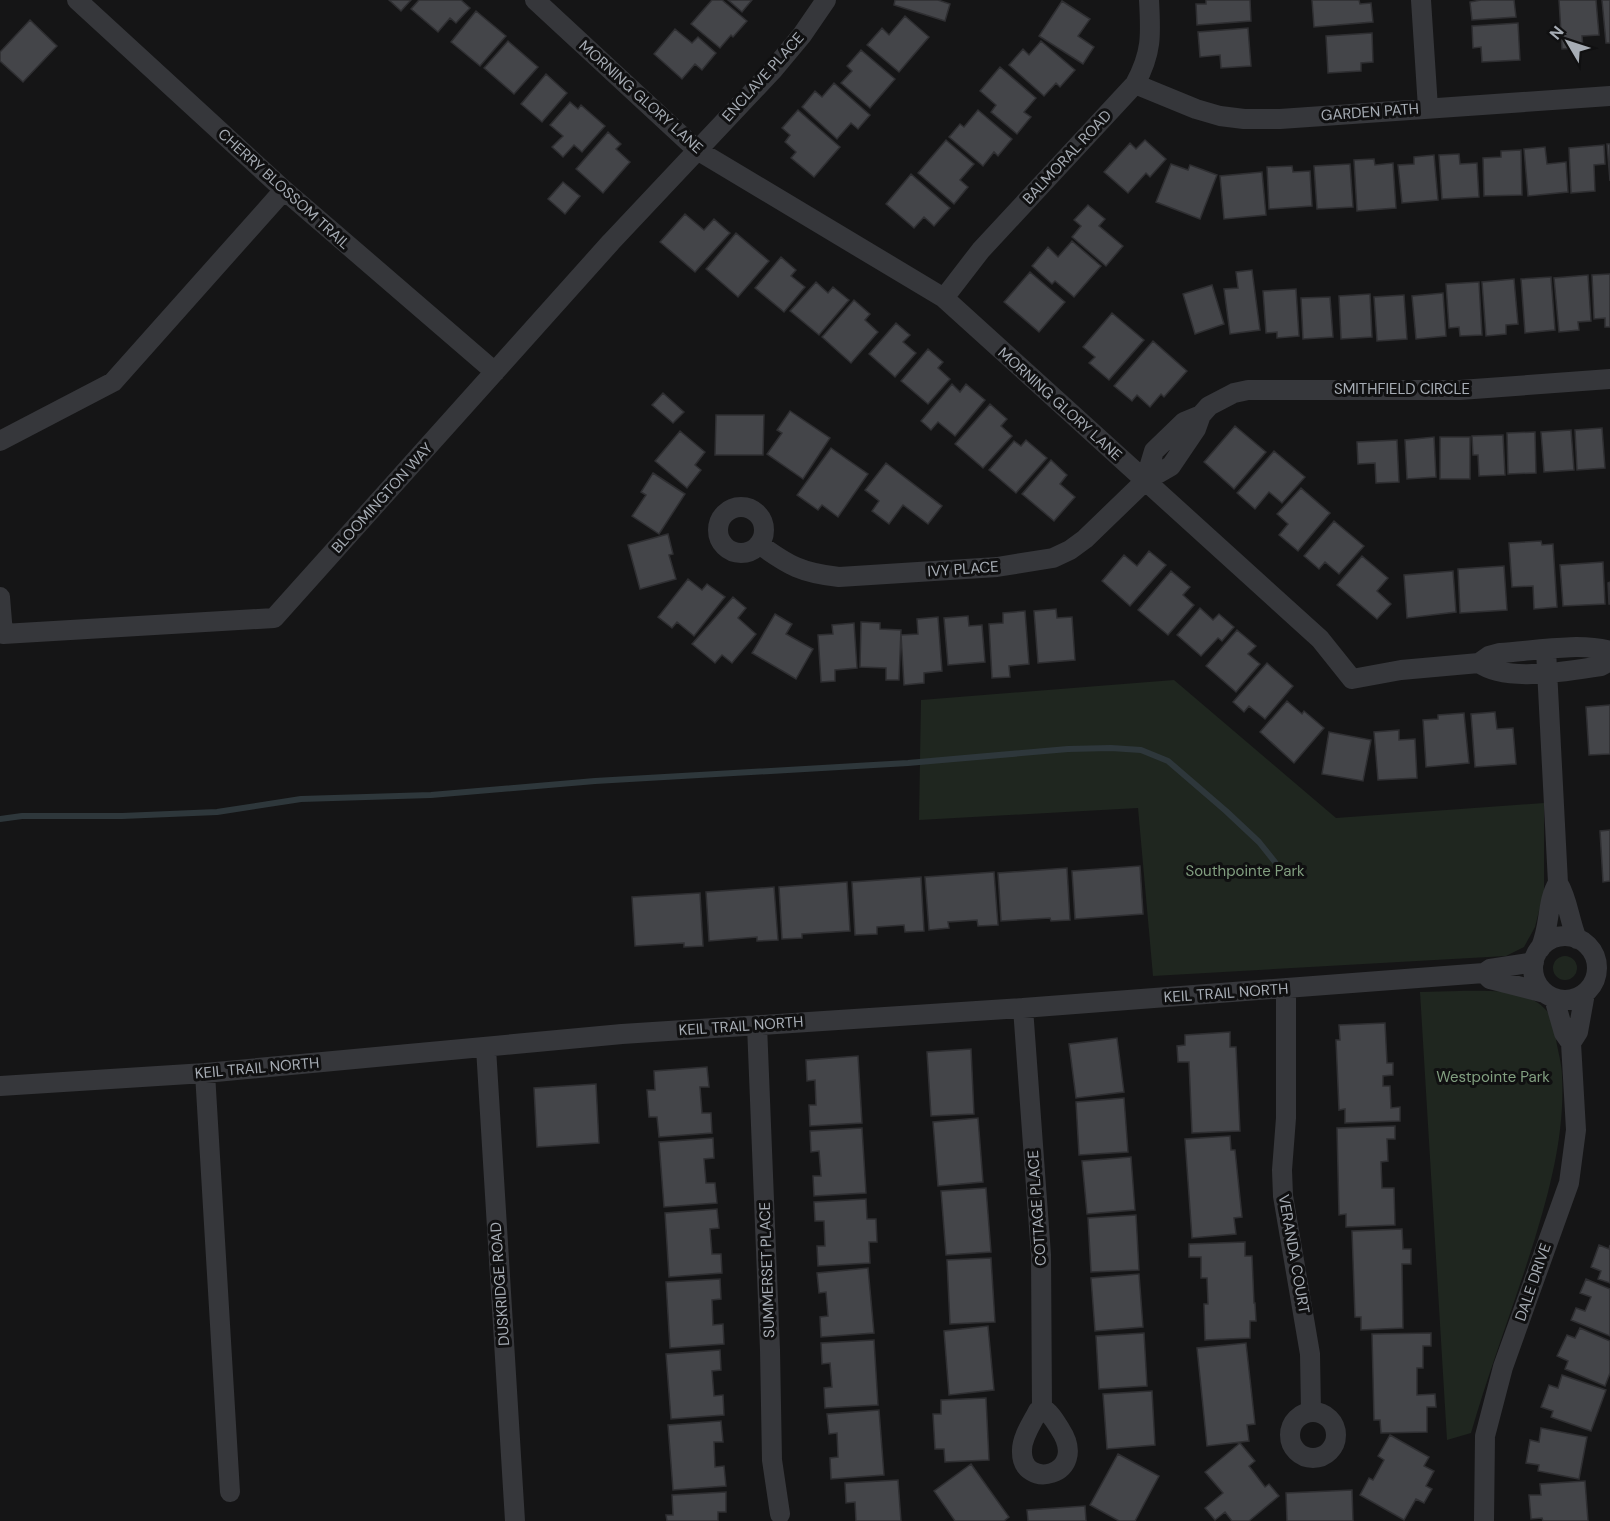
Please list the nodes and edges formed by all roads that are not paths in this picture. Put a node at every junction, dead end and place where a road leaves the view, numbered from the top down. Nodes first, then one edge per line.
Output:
1 (77, 0) edge
2 (536, 0) edge
3 (826, 0) edge
4 (1149, 0) edge
5 (1421, 0) edge
6 (1135, 84) junction
7 (1610, 96) edge
8 (1428, 108) junction
9 (697, 150) junction
10 (284, 190) junction
11 (944, 298) junction
12 (495, 372) junction
13 (1610, 379) edge
14 (0, 441) edge
15 (1144, 481) junction
16 (759, 544) dead end
17 (0, 597) edge
18 (1546, 650) junction
19 (1610, 651) edge
20 (1610, 661) edge
21 (1479, 663) junction
22 (1547, 672) junction
23 (1558, 883) junction
24 (1582, 942) junction
25 (1610, 949) edge
26 (1537, 956) junction
27 (1484, 973) junction
28 (1603, 973) edge
29 (1286, 988) junction
30 (1586, 993) junction
31 (1550, 996) junction
32 (1023, 1008) junction
33 (757, 1025) junction
34 (1571, 1043) junction
35 (486, 1048) junction
36 (205, 1073) junction
37 (0, 1086) edge
38 (1042, 1408) dead end
39 (1311, 1412) dead end
40 (230, 1492) dead end
41 (782, 1519) edge
42 (515, 1521) edge
43 (1484, 1521) edge

1 - 10 street, CHERRY BLOSSOM TRAIL
2 - 9 street, MORNING GLORY LANE
3 - 9 street, ENCLAVE PLACE
4 - 6 street, BALMORAL ROAD
5 - 8 street
6 - 8 street, GARDEN PATH
6 - 11 street, BALMORAL ROAD
7 - 8 street, GARDEN PATH
9 - 11 street, MORNING GLORY LANE
9 - 12 street, BLOOMINGTON WAY
10 - 12 street, CHERRY BLOSSOM TRAIL
10 - 14 street
11 - 15 street, MORNING GLORY LANE
12 - 17 street, BLOOMINGTON WAY
13 - 15 street, SMITHFIELD CIRCLE
15 - 16 street, IVY PLACE
15 - 21 street, MORNING GLORY LANE
18 - 19 street
18 - 21 street
18 - 22 street
20 - 22 street, MORNING GLORY LANE
21 - 22 street, MORNING GLORY LANE
22 - 23 street
23 - 24 street
23 - 26 street
24 - 25 street
24 - 26 street
24 - 28 street
26 - 27 street, KEIL TRAIL NORTH
26 - 31 street
27 - 29 street, KEIL TRAIL NORTH
27 - 31 street
28 - 30 street
29 - 32 street, KEIL TRAIL NORTH
29 - 39 street, VERANDA COURT
30 - 31 street
30 - 34 street, DALE DRIVE
31 - 34 street, DALE DRIVE
32 - 33 street, KEIL TRAIL NORTH
32 - 38 street, COTTAGE PLACE
33 - 35 street, KEIL TRAIL NORTH
33 - 41 street, SUMMERSET PLACE
34 - 43 street, DALE DRIVE
35 - 36 street, KEIL TRAIL NORTH
35 - 42 street, DUSKRIDGE ROAD
36 - 37 street, KEIL TRAIL NORTH
36 - 40 street

